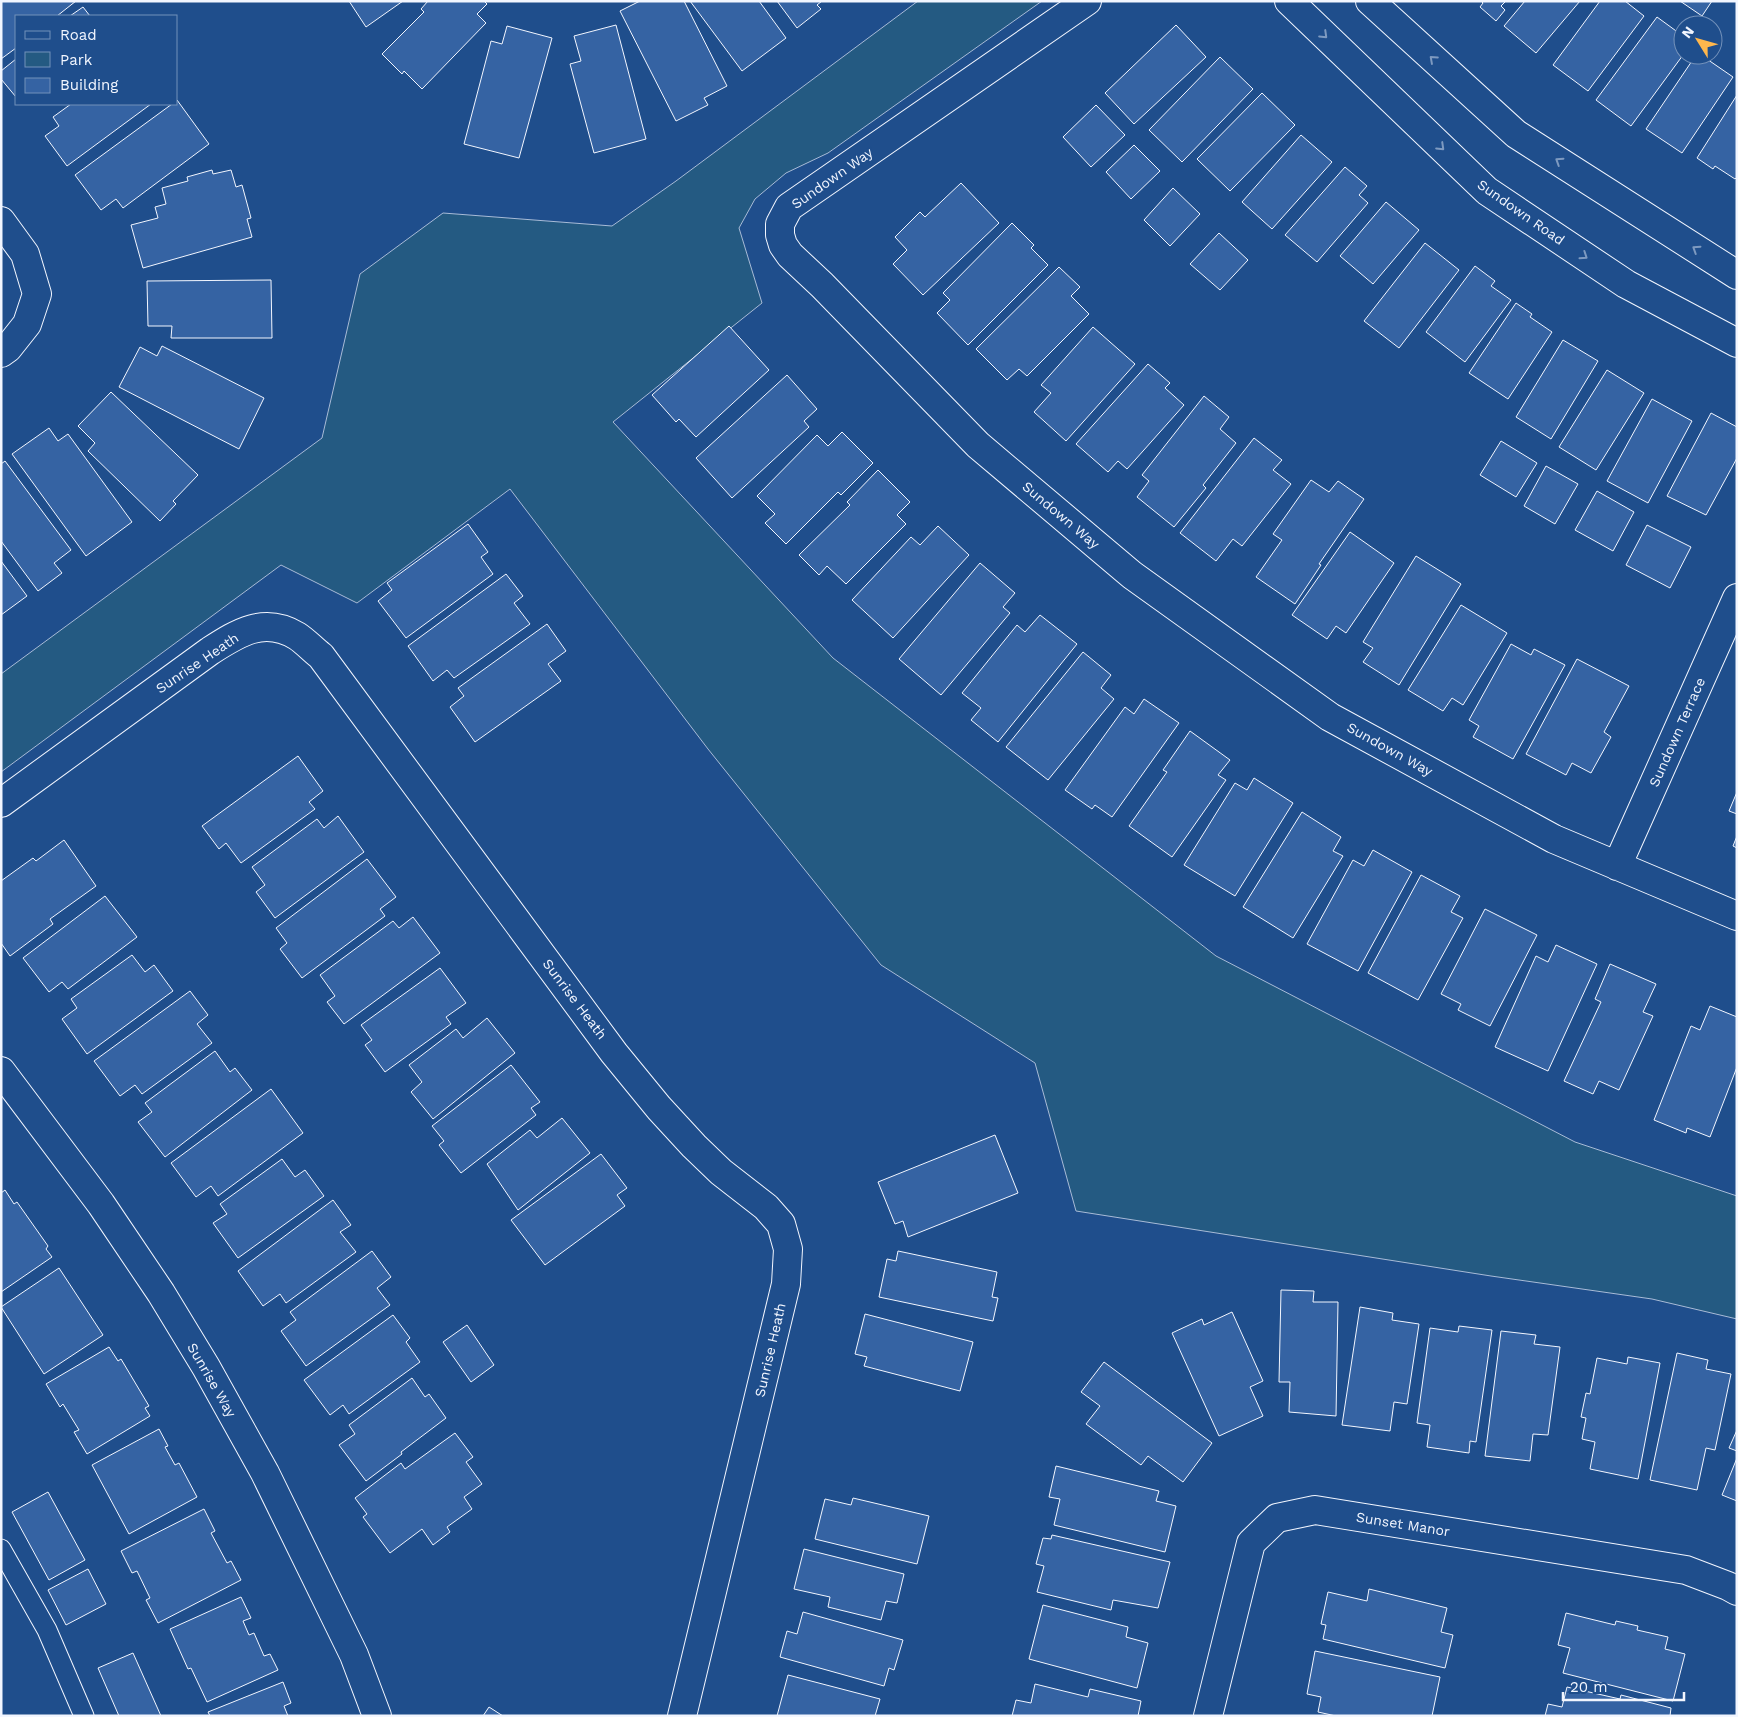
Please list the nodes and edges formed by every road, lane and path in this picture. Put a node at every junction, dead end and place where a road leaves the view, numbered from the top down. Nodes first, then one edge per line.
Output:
1 (1087, 1) edge
2 (1289, 1) edge
3 (1370, 1) edge
4 (1, 221) edge
5 (1737, 275) edge
6 (1737, 343) edge
7 (1, 353) edge
8 (1737, 598) edge
9 (1729, 636) edge
10 (1, 803) edge
11 (1617, 866) junction
12 (1737, 916) edge
13 (1, 1071) edge
14 (1, 1549) edge
15 (1737, 1591) edge
16 (84, 1716) edge
17 (377, 1716) edge
18 (682, 1716) edge
19 (1208, 1716) edge

1 - 11 street, Sundown Way
2 -> 6 street, Sundown Road
5 -> 3 street
4 - 7 street
8 - 9 street, Sundown Terrace
9 - 11 street, Sundown Terrace
10 - 18 street, Sunrise Heath
11 - 12 street, Sundown Way
13 - 17 street, Sunrise Way
14 - 16 lane
15 - 19 street, Sunset Manor

